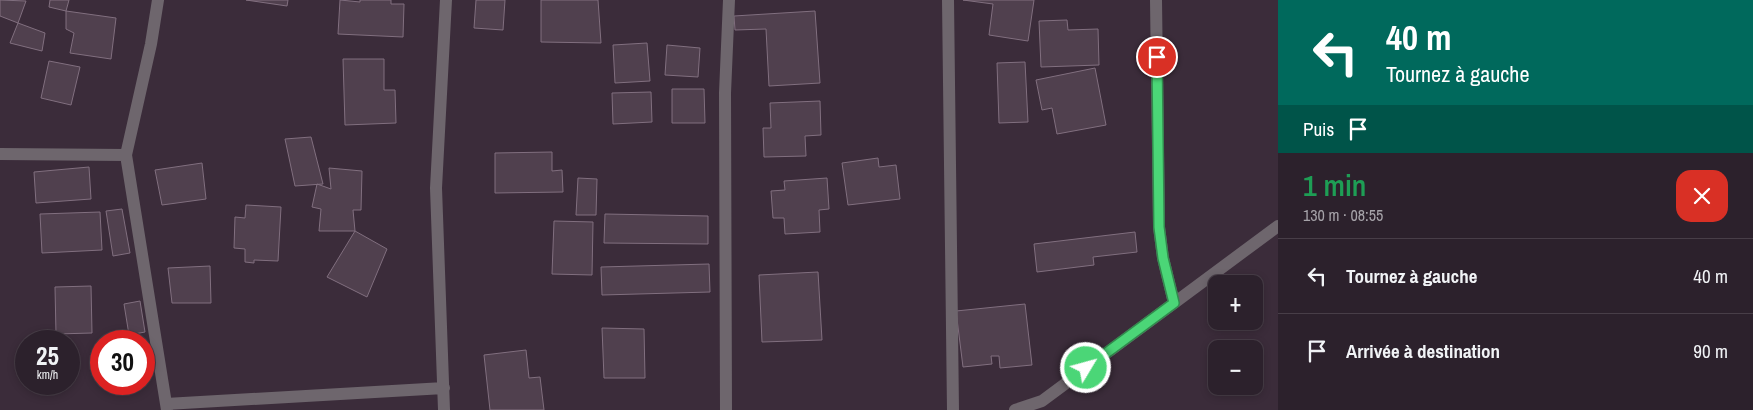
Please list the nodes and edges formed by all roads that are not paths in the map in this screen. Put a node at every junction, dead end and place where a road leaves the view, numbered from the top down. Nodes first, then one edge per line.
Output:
1 (158, 0) edge
2 (446, 0) edge
3 (729, 0) edge
4 (948, 0) edge
5 (1156, 0) edge
6 (0, 154) edge
7 (126, 155) junction
8 (1278, 226) edge
9 (1174, 303) junction
10 (444, 388) junction
11 (166, 407) edge
12 (444, 410) edge
13 (726, 410) edge
14 (953, 410) edge
15 (1015, 410) edge

1 - 7 street
2 - 10 street
3 - 13 street
4 - 14 street
5 - 9 street
6 - 7 street
7 - 11 street
8 - 9 street
9 - 15 street
10 - 11 street
10 - 12 street

